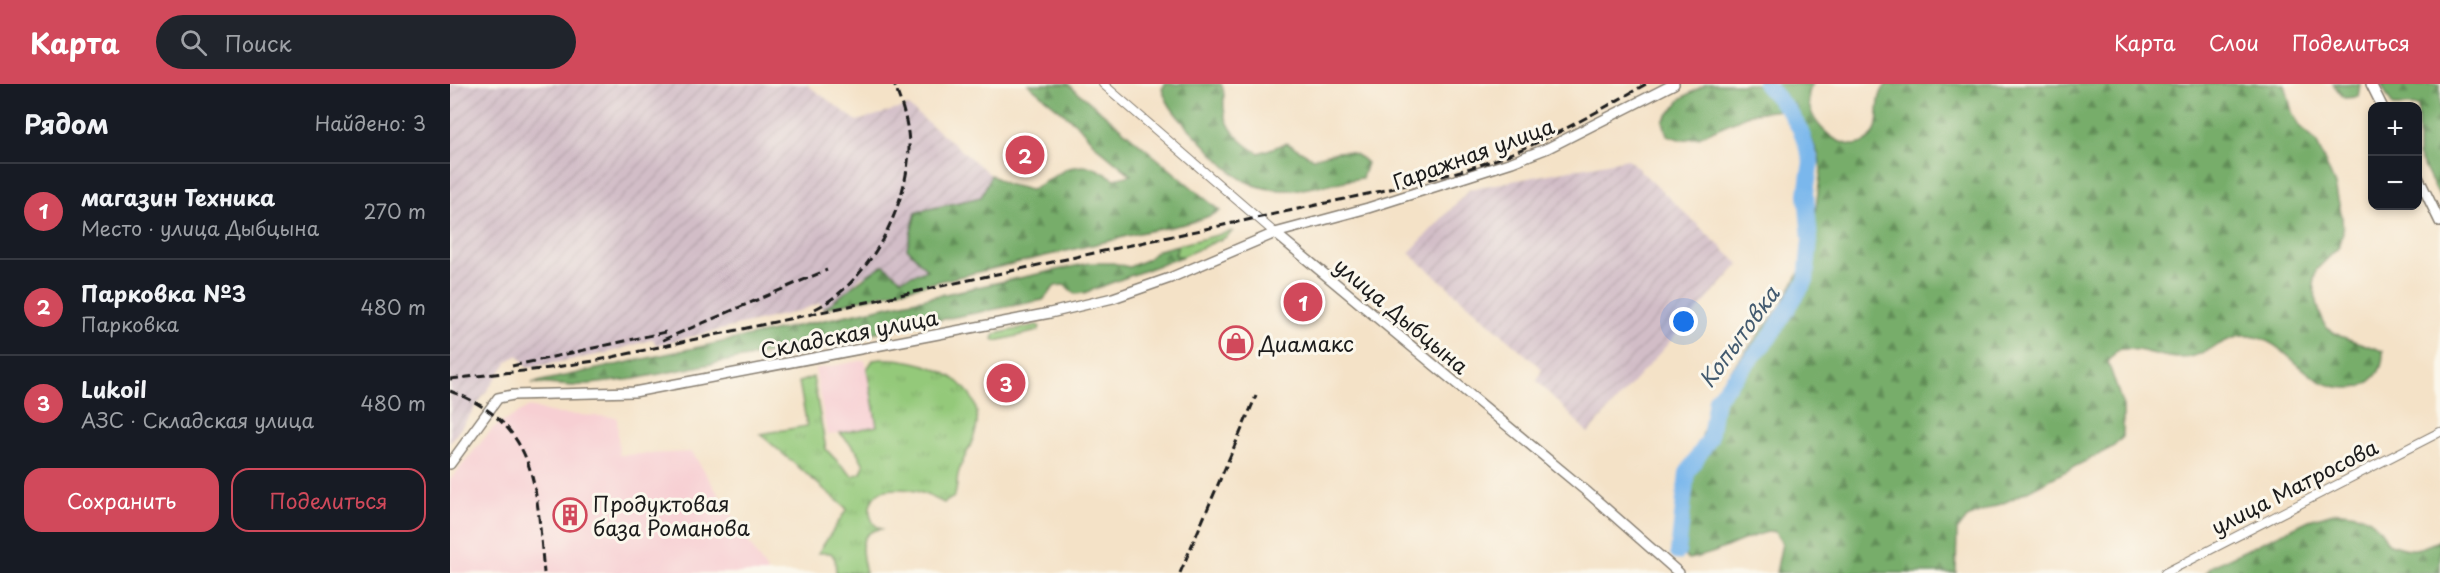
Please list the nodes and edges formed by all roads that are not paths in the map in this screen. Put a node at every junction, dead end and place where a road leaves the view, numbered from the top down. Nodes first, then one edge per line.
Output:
1 (1103, 84) edge
2 (1674, 84) edge
3 (2371, 84) edge
4 (2380, 102) edge
5 (2422, 185) edge
6 (2440, 222) edge
7 (1275, 232) junction
8 (2440, 432) edge
9 (450, 464) edge
10 (1679, 573) edge
11 (2165, 573) edge

1 - 7 street, улица Дыбцына
2 - 7 street, Гаражная улица
3 - 4 street
5 - 6 street
7 - 9 street, Складская улица
7 - 10 street, улица Дыбцына
8 - 11 street, улица Матросова

